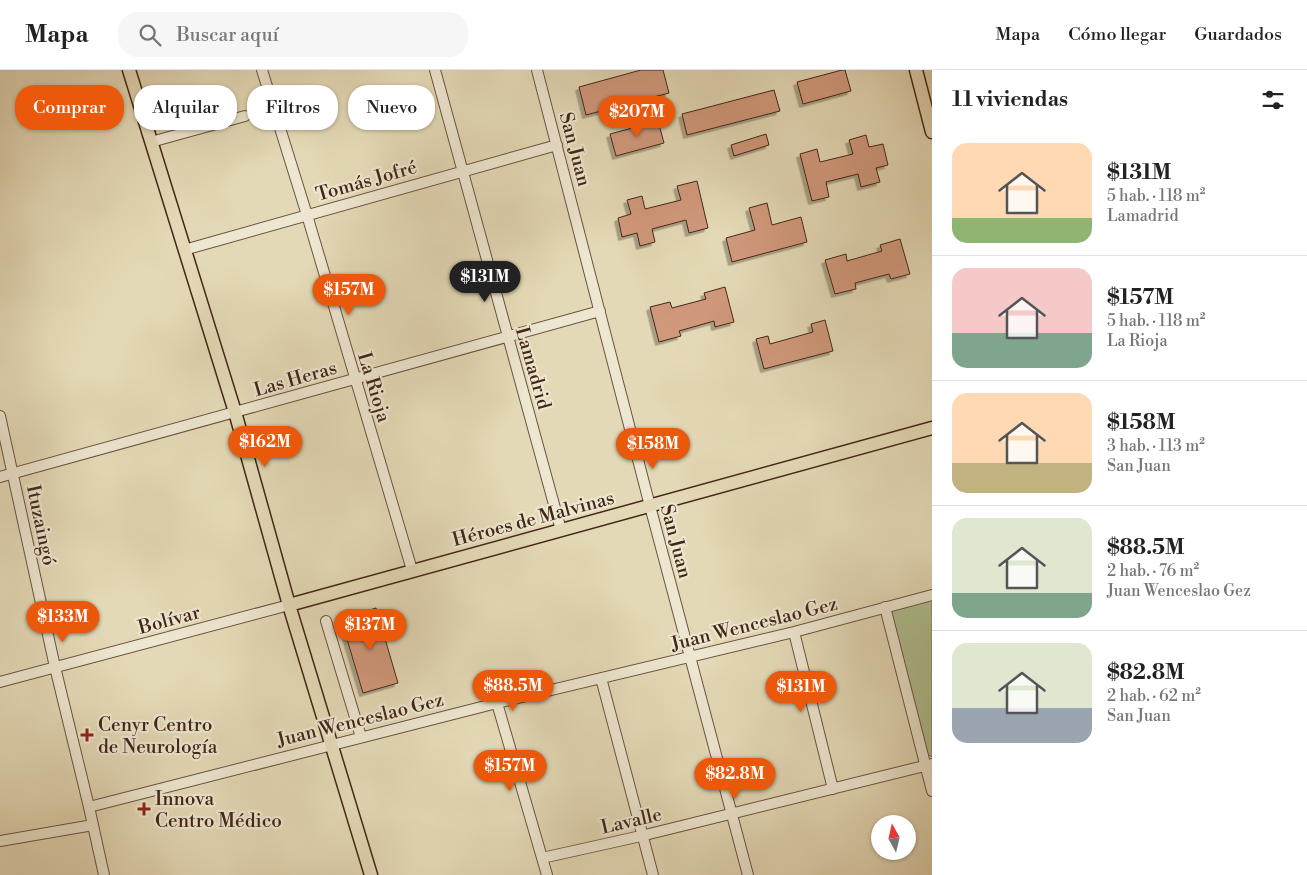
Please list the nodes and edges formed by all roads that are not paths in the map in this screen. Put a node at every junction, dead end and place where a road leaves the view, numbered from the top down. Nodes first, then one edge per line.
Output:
1 (129, 70) edge
2 (262, 70) edge
3 (435, 70) edge
4 (537, 70) edge
5 (916, 70) edge
6 (928, 96) edge
7 (245, 116) dead end
8 (932, 132) edge
9 (151, 142) junction
10 (557, 145) junction
11 (462, 172) junction
12 (307, 215) junction
13 (184, 250) junction
14 (600, 311) junction
15 (507, 337) junction
16 (354, 379) junction
17 (235, 412) junction
18 (0, 416) edge
19 (932, 428) edge
20 (13, 474) junction
21 (0, 477) edge
22 (650, 506) junction
23 (561, 530) junction
24 (412, 570) junction
25 (932, 595) edge
26 (289, 605) junction
27 (885, 607) junction
28 (326, 620) dead end
29 (794, 632) junction
30 (690, 657) junction
31 (55, 667) junction
32 (601, 678) junction
33 (0, 682) edge
34 (496, 703) junction
35 (361, 737) junction
36 (331, 745) junction
37 (929, 765) edge
38 (833, 789) junction
39 (932, 791) edge
40 (89, 807) junction
41 (732, 814) junction
42 (93, 825) junction
43 (641, 836) junction
44 (0, 841) edge
45 (542, 858) junction
46 (104, 875) edge
47 (371, 875) edge
48 (547, 875) edge
49 (652, 875) edge
50 (748, 875) edge

1 - 9 main road
2 - 12 street, La Rioja
3 - 11 street, Lamadrid
4 - 10 street, San Juan
5 - 6 main road
6 - 8 main road
7 - 9 street
9 - 13 main road
10 - 11 street, Tomás Jofré
10 - 14 street, San Juan
11 - 12 street, Tomás Jofré
11 - 15 street, Lamadrid
12 - 13 street, Tomás Jofré
12 - 16 street, La Rioja
13 - 17 main road
14 - 15 street, Las Heras
14 - 22 street, San Juan
15 - 16 street, Las Heras
15 - 23 street, Lamadrid
16 - 17 street, Las Heras
16 - 24 street, La Rioja
17 - 20 street, Las Heras
17 - 26 main road
18 - 20 street, Ituzaingó
19 - 22 main road, Héroes de Malvinas
20 - 21 street, Las Heras
20 - 31 street, Ituzaingó
22 - 23 main road, Héroes de Malvinas
22 - 30 street, San Juan
23 - 24 main road, Héroes de Malvinas
24 - 26 main road, Héroes de Malvinas
25 - 27 street, Juan Wenceslao Gez
26 - 31 street, Bolívar
26 - 36 main road
27 - 29 street, Juan Wenceslao Gez
27 - 37 street
28 - 35 street
29 - 30 street, Juan Wenceslao Gez
29 - 38 street
30 - 32 street, Juan Wenceslao Gez
30 - 41 street, San Juan
31 - 33 street, Bolívar
31 - 40 street, Ituzaingó
32 - 34 street, Juan Wenceslao Gez
32 - 43 street
34 - 35 street, Juan Wenceslao Gez
34 - 45 street
35 - 36 street, Juan Wenceslao Gez
36 - 40 street, Juan Wenceslao Gez
36 - 47 main road
37 - 38 street, Lavalle
37 - 39 street
38 - 41 street, Lavalle
40 - 42 street, Ituzaingó
41 - 43 street, Lavalle
41 - 50 street, San Juan
42 - 44 street
42 - 46 street, Ituzaingó
43 - 45 street, Lavalle
43 - 49 street
45 - 48 street

